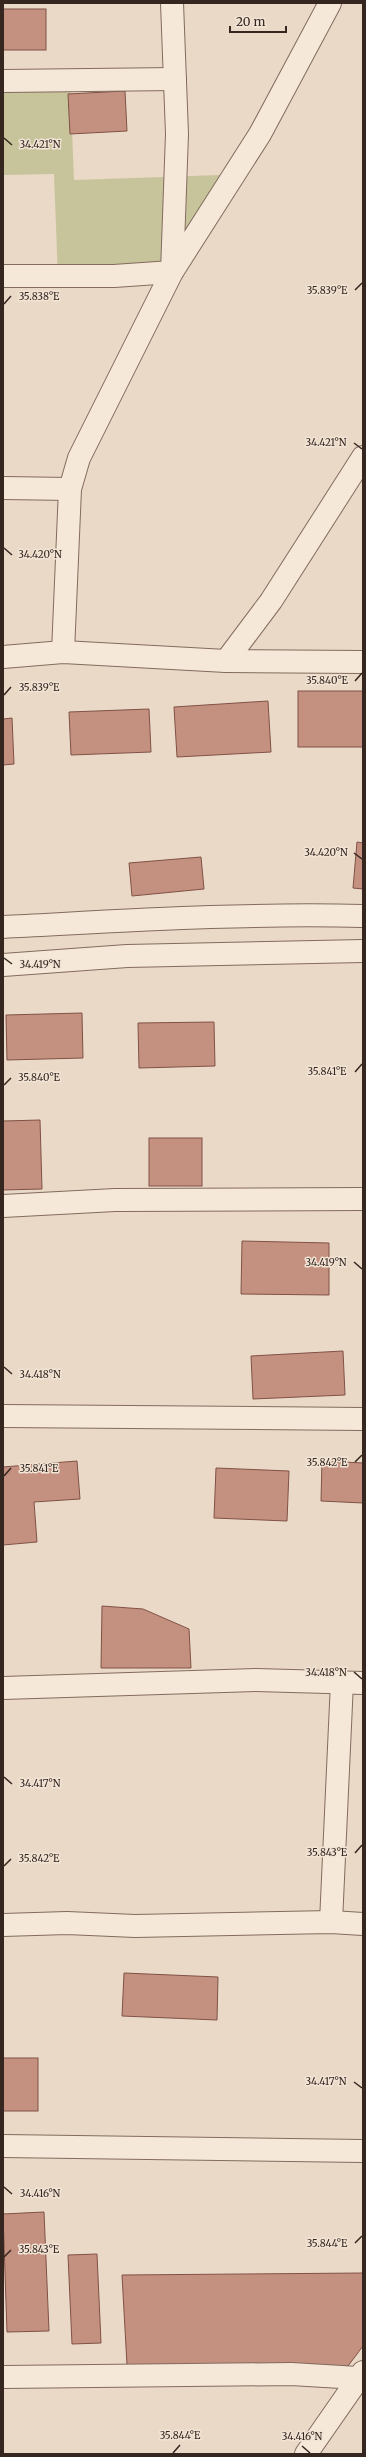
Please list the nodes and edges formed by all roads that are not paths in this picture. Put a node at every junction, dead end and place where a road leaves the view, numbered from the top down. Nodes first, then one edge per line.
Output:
1 (172, 3) edge
2 (330, 3) edge
3 (175, 79) junction
4 (3, 81) edge
5 (172, 272) junction
6 (3, 276) edge
7 (363, 458) edge
8 (3, 488) edge
9 (70, 489) junction
10 (63, 652) junction
11 (3, 657) edge
12 (226, 661) junction
13 (363, 662) edge
14 (363, 916) edge
15 (3, 927) edge
16 (363, 951) edge
17 (3, 965) edge
18 (363, 1199) edge
19 (3, 1206) edge
20 (3, 1416) edge
21 (363, 1419) edge
22 (342, 1682) junction
23 (363, 1682) edge
24 (3, 1688) edge
25 (330, 1922) junction
26 (363, 1924) edge
27 (3, 1925) edge
28 (3, 2146) edge
29 (363, 2151) edge
30 (360, 2375) edge
31 (3, 2377) edge
32 (306, 2454) edge

1 - 3 street
2 - 5 street
3 - 4 street
3 - 5 street
5 - 6 street
5 - 9 street
7 - 12 street
8 - 9 street
9 - 10 street
10 - 11 street
10 - 12 street
12 - 13 street
14 - 15 street
16 - 17 street
18 - 19 street
20 - 21 street
22 - 23 street
22 - 24 street
22 - 25 street
25 - 26 street
25 - 27 street
28 - 29 street
30 - 31 street
30 - 32 street

